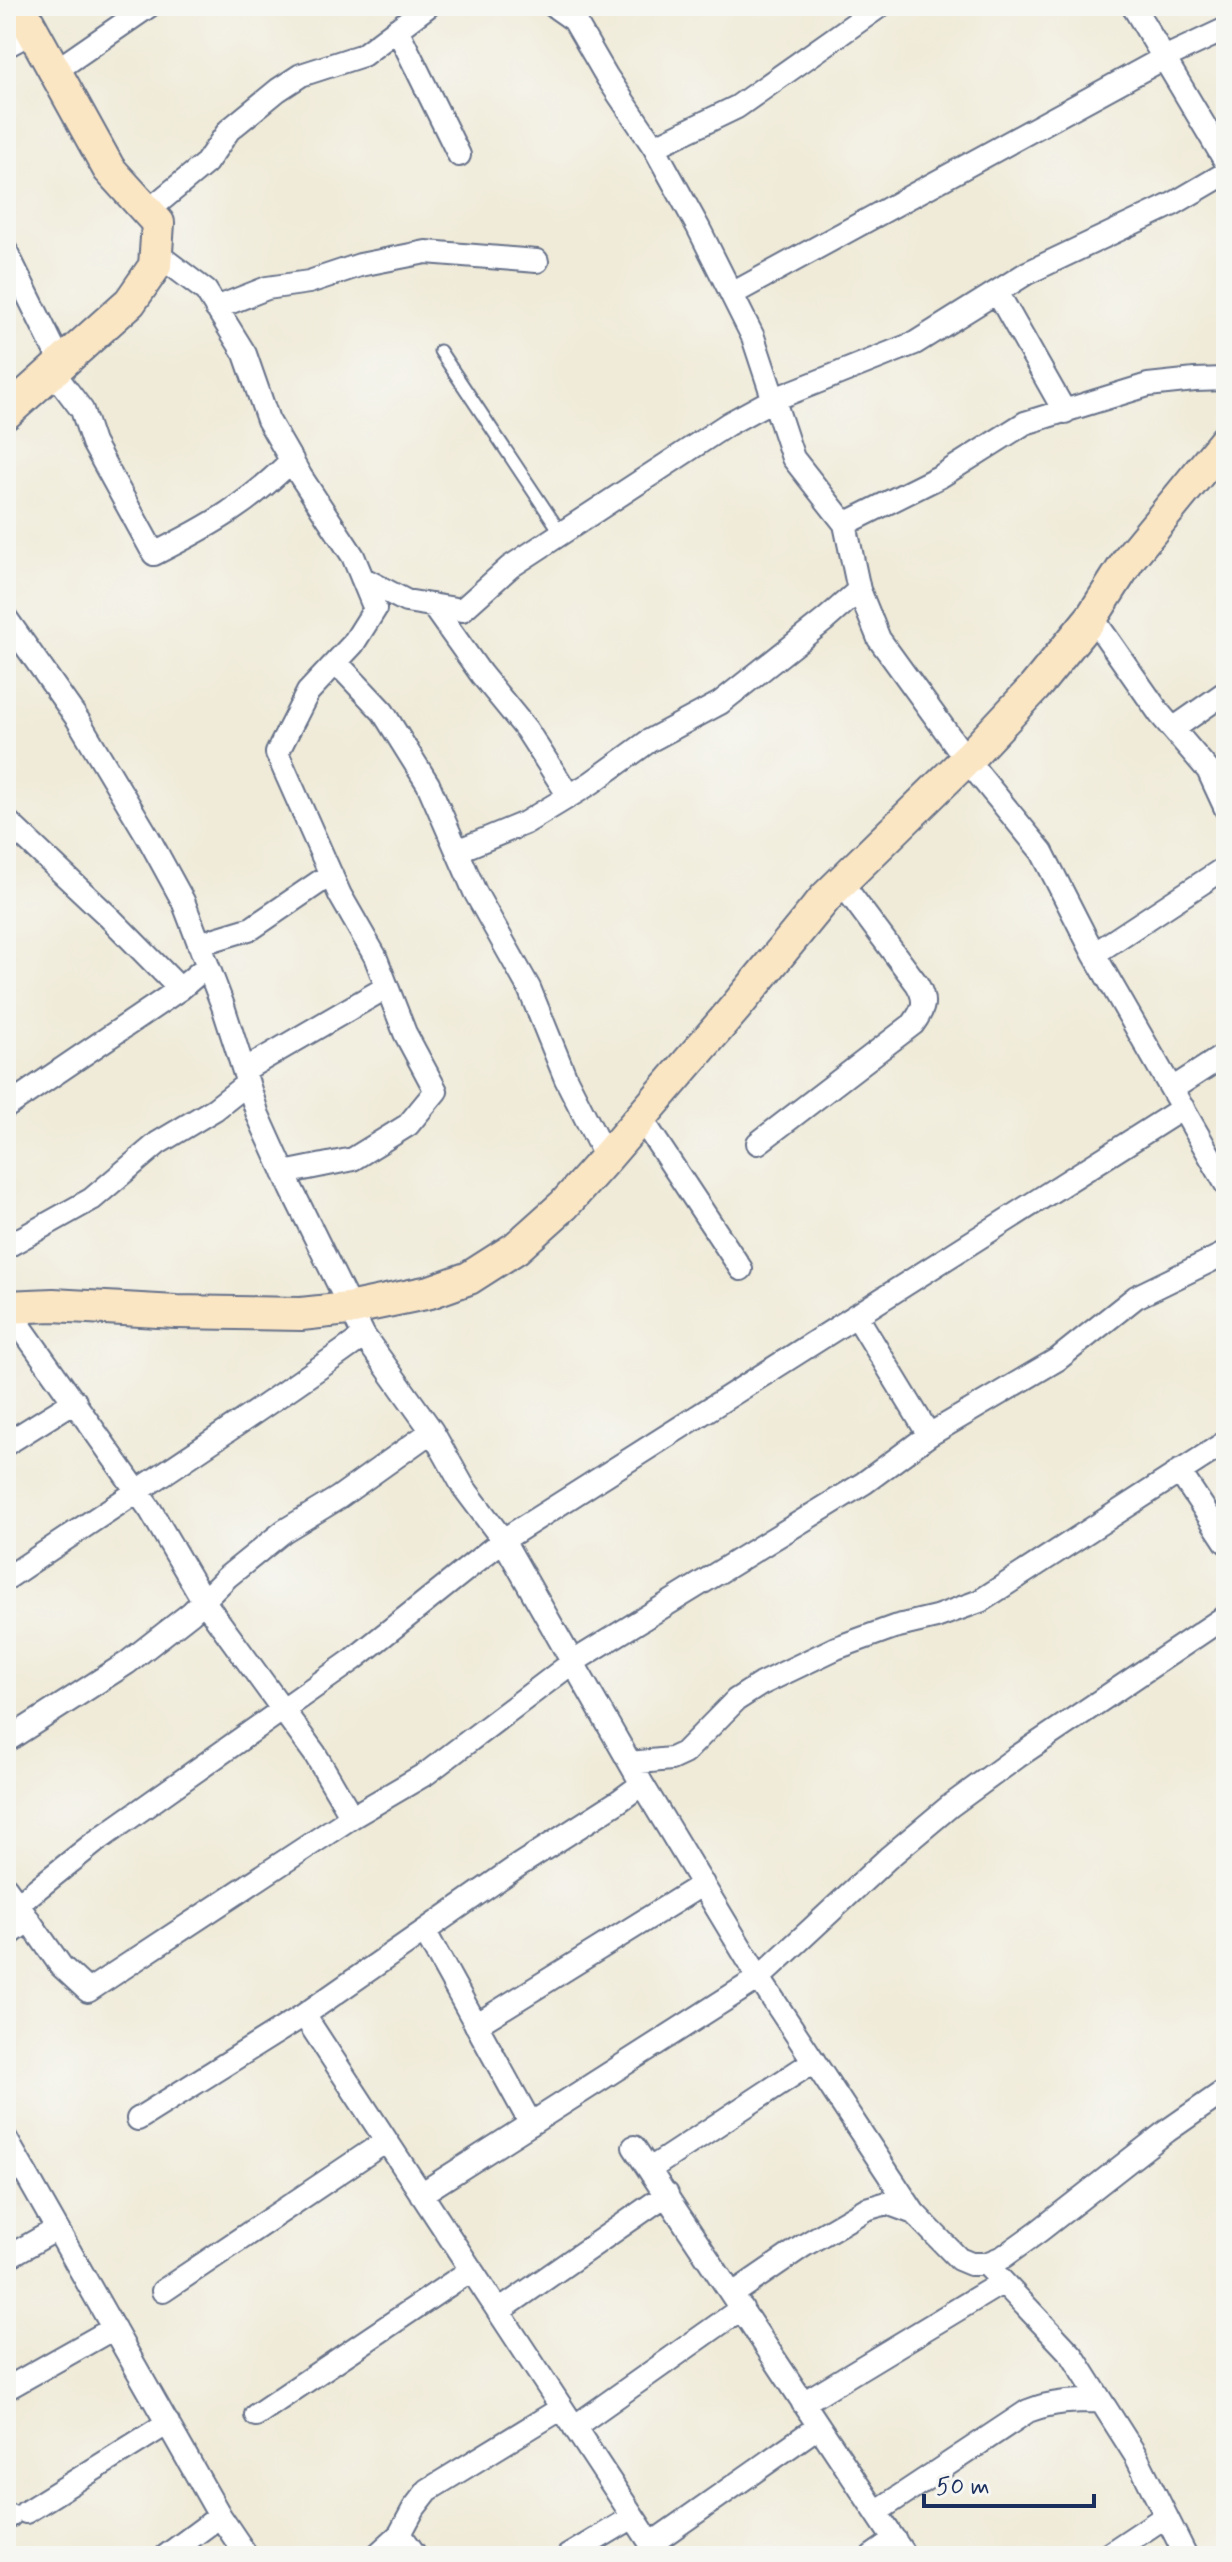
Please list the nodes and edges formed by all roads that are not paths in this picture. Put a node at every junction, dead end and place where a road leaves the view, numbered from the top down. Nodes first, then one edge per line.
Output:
1 (149, 6) edge
2 (428, 6) edge
3 (554, 6) edge
4 (1133, 6) edge
5 (872, 8) edge
6 (19, 28) edge
7 (397, 29) junction
8 (1226, 29) edge
9 (1164, 58) junction
10 (55, 71) junction
11 (654, 147) junction
12 (459, 155) dead end
13 (1226, 162) edge
14 (1226, 173) edge
15 (148, 211) junction
16 (6, 251) edge
17 (156, 253) junction
18 (537, 261) dead end
19 (997, 292) junction
20 (732, 294) junction
21 (216, 308) junction
22 (440, 351) dead end
23 (58, 369) junction
24 (1226, 379) edge
25 (772, 400) junction
26 (1065, 412) junction
27 (6, 413) edge
28 (1226, 440) edge
29 (292, 460) junction
30 (845, 524) junction
31 (561, 533) junction
32 (362, 578) junction
33 (859, 590) junction
34 (432, 605) junction
35 (1092, 617) junction
36 (6, 618) edge
37 (336, 662) junction
38 (1226, 692) edge
39 (1173, 729) junction
40 (966, 759) junction
41 (569, 796) junction
42 (1226, 809) edge
43 (6, 820) edge
44 (457, 851) junction
45 (1226, 867) edge
46 (331, 874) junction
47 (841, 882) junction
48 (199, 944) junction
49 (1094, 954) junction
50 (207, 966) junction
51 (387, 987) junction
52 (180, 989) junction
53 (1226, 1054) edge
54 (246, 1076) junction
55 (1178, 1099) junction
56 (6, 1107) edge
57 (641, 1118) junction
58 (758, 1143) dead end
59 (606, 1158) junction
60 (284, 1173) junction
61 (1226, 1184) edge
62 (6, 1247) edge
63 (1226, 1253) edge
64 (741, 1269) dead end
65 (6, 1307) edge
66 (856, 1315) junction
67 (356, 1323) junction
68 (75, 1401) junction
69 (432, 1431) junction
70 (929, 1435) junction
71 (1226, 1442) edge
72 (6, 1444) edge
73 (1179, 1471) junction
74 (138, 1492) junction
75 (503, 1540) junction
76 (1226, 1542) edge
77 (6, 1579) edge
78 (203, 1600) junction
79 (1226, 1616) edge
80 (573, 1662) junction
81 (282, 1710) junction
82 (6, 1741) edge
83 (630, 1763) junction
84 (642, 1784) junction
85 (352, 1817) junction
86 (703, 1884) junction
87 (18, 1904) edge
88 (425, 1932) junction
89 (6, 1937) edge
90 (759, 1978) junction
91 (304, 2015) junction
92 (476, 2025) junction
93 (814, 2061) junction
94 (1226, 2090) edge
95 (138, 2119) dead end
96 (531, 2124) junction
97 (6, 2139) edge
98 (386, 2141) junction
99 (634, 2147) dead end
100 (650, 2169) junction
101 (421, 2194) junction
102 (667, 2194) junction
103 (914, 2213) junction
104 (57, 2229) junction
105 (6, 2258) edge
106 (986, 2264) junction
107 (471, 2270) junction
108 (1003, 2282) junction
109 (163, 2291) dead end
110 (737, 2301) junction
111 (499, 2311) junction
112 (114, 2328) junction
113 (6, 2389) edge
114 (1101, 2401) junction
115 (803, 2403) junction
116 (256, 2415) dead end
117 (568, 2417) junction
118 (168, 2423) junction
119 (819, 2426) junction
120 (876, 2512) junction
121 (14, 2516) edge
122 (220, 2516) junction
123 (1166, 2516) junction
124 (633, 2517) junction
125 (400, 2534) junction
126 (900, 2548) edge
127 (655, 2550) edge
128 (166, 2556) edge
129 (247, 2556) edge
130 (376, 2556) edge
131 (416, 2556) edge
132 (568, 2556) edge
133 (872, 2556) edge
134 (1106, 2556) edge
135 (1186, 2556) edge

1 - 10 street
2 - 7 street
3 - 11 street
4 - 9 street
5 - 11 street
6 - 10 street
7 - 12 street
7 - 15 street
8 - 9 street
9 - 13 street
9 - 20 street
10 - 15 street
11 - 20 street
14 - 19 street
15 - 17 street
16 - 23 street
17 - 21 street
17 - 23 street
18 - 21 street
19 - 25 street
19 - 26 street
20 - 25 street
21 - 29 street
22 - 31 lane
23 - 27 street
23 - 29 street
24 - 26 street
25 - 30 street
25 - 31 street
26 - 30 street
28 - 35 street
29 - 32 street
30 - 33 street
31 - 34 street
32 - 34 street
32 - 37 street
33 - 40 street
33 - 41 street
34 - 41 street
35 - 39 street
35 - 40 street
36 - 48 street
37 - 44 street
37 - 46 street
38 - 39 street
39 - 42 street
40 - 47 street
40 - 49 street
41 - 44 street
43 - 52 street
44 - 59 street
45 - 49 street
46 - 48 street
46 - 51 street
47 - 57 street
47 - 58 street
48 - 50 street
49 - 55 street
50 - 52 street
50 - 54 street
51 - 54 street
51 - 60 street
52 - 56 street
53 - 55 street
54 - 60 street
54 - 62 street
55 - 61 street
55 - 66 street
57 - 59 street
57 - 64 street
59 - 67 street
60 - 67 street
63 - 70 street
65 - 67 street
65 - 68 street
66 - 70 street
66 - 75 street
67 - 69 street
67 - 74 street
68 - 72 street
68 - 74 street
69 - 75 street
69 - 78 street
70 - 80 street
71 - 73 street
73 - 76 street
73 - 83 street
74 - 77 street
74 - 78 street
75 - 80 street
75 - 81 street
78 - 81 street
78 - 82 street
79 - 90 street
80 - 83 street
80 - 85 street
81 - 85 street
81 - 87 street
83 - 84 street
84 - 86 street
84 - 88 street
85 - 87 street
86 - 90 street
86 - 92 street
87 - 89 street
88 - 91 street
88 - 92 street
90 - 93 street
90 - 96 street
91 - 95 street
91 - 98 street
92 - 96 street
93 - 100 street
93 - 103 street
94 - 106 street
96 - 101 street
97 - 104 street
98 - 101 street
98 - 109 street
99 - 100 street
100 - 102 street
101 - 107 street
102 - 110 street
102 - 111 street
103 - 106 street
103 - 110 street
104 - 105 street
104 - 112 street
106 - 108 street
107 - 111 street
107 - 116 street
108 - 114 street
108 - 115 street
110 - 115 street
110 - 117 street
111 - 117 street
112 - 113 street
112 - 118 street
114 - 120 street
114 - 123 street
115 - 119 street
117 - 124 street
117 - 125 street
118 - 121 street
118 - 122 street
119 - 120 street
119 - 127 street
120 - 126 street
122 - 128 street
122 - 129 street
123 - 134 street
123 - 135 street
124 - 127 street
124 - 132 street
125 - 130 street
125 - 131 street
126 - 133 street

